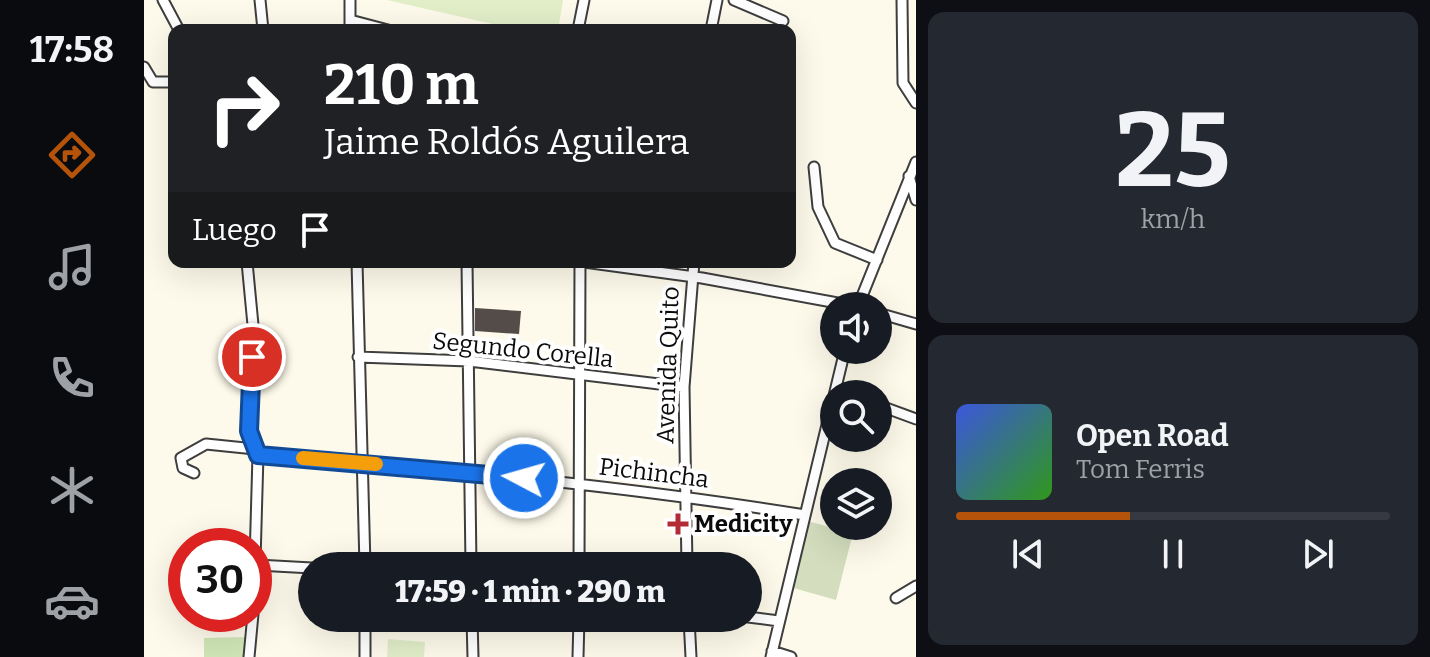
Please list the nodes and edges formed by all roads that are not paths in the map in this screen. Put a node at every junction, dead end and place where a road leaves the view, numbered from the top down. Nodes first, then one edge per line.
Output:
1 (163, 0) edge
2 (260, 0) edge
3 (350, 0) edge
4 (584, 0) edge
5 (717, 0) edge
6 (734, 0) edge
7 (902, 0) edge
8 (783, 21) dead end
9 (176, 24) edge
10 (262, 24) edge
11 (350, 24) edge
12 (579, 24) edge
13 (712, 24) edge
14 (144, 67) edge
15 (168, 82) edge
16 (916, 103) edge
17 (916, 162) edge
18 (814, 167) dead end
19 (909, 176) junction
20 (916, 200) edge
21 (877, 260) junction
22 (248, 268) edge
23 (357, 268) edge
24 (467, 268) edge
25 (582, 268) edge
26 (626, 268) edge
27 (693, 268) edge
28 (692, 277) junction
29 (862, 292) edge
30 (820, 300) edge
31 (892, 317) edge
32 (916, 324) edge
33 (358, 357) junction
34 (469, 361) junction
35 (578, 375) junction
36 (684, 387) junction
37 (892, 410) edge
38 (916, 419) edge
39 (820, 450) edge
40 (257, 452) junction
41 (360, 462) junction
42 (469, 472) junction
43 (194, 473) dead end
44 (579, 484) junction
45 (685, 496) junction
46 (805, 515) junction
47 (257, 528) edge
48 (364, 552) edge
49 (471, 552) edge
50 (579, 552) edge
51 (687, 552) edge
52 (272, 566) edge
53 (298, 567) edge
54 (916, 586) edge
55 (896, 598) dead end
56 (762, 619) edge
57 (779, 621) junction
58 (251, 632) edge
59 (365, 632) edge
60 (472, 632) edge
61 (579, 632) edge
62 (690, 632) edge
63 (772, 654) edge
64 (249, 657) edge
65 (365, 657) edge
66 (473, 657) edge
67 (578, 657) edge
68 (691, 657) edge
69 (791, 657) edge

1 - 9 street
2 - 10 street
3 - 11 street
4 - 12 street
5 - 13 street
6 - 8 street
7 - 16 street
14 - 15 street
17 - 19 street
18 - 21 street
19 - 20 street
19 - 21 street
21 - 29 street
22 - 40 street
23 - 33 street
24 - 34 street
25 - 35 street
26 - 28 street
27 - 28 street, Avenida Quito
28 - 30 street
28 - 36 street, Avenida Quito
31 - 32 street
33 - 34 street, Segundo Corella
33 - 41 street
34 - 35 street, Segundo Corella
34 - 42 street
35 - 36 street, Segundo Corella
35 - 44 street
36 - 45 street, Avenida Quito
37 - 38 street
39 - 46 street
40 - 41 street, Pichincha
40 - 43 street, Pichincha
40 - 47 street
41 - 42 street, Pichincha
41 - 48 street
42 - 44 street, Pichincha
42 - 49 street
44 - 45 street, Pichincha
44 - 50 street
45 - 46 street, Pichincha
45 - 51 street, Avenida Quito
46 - 57 street
52 - 53 street
54 - 55 street
56 - 57 street
57 - 63 street
58 - 64 street
59 - 65 street
60 - 66 street
61 - 67 street
62 - 68 street
63 - 69 street

